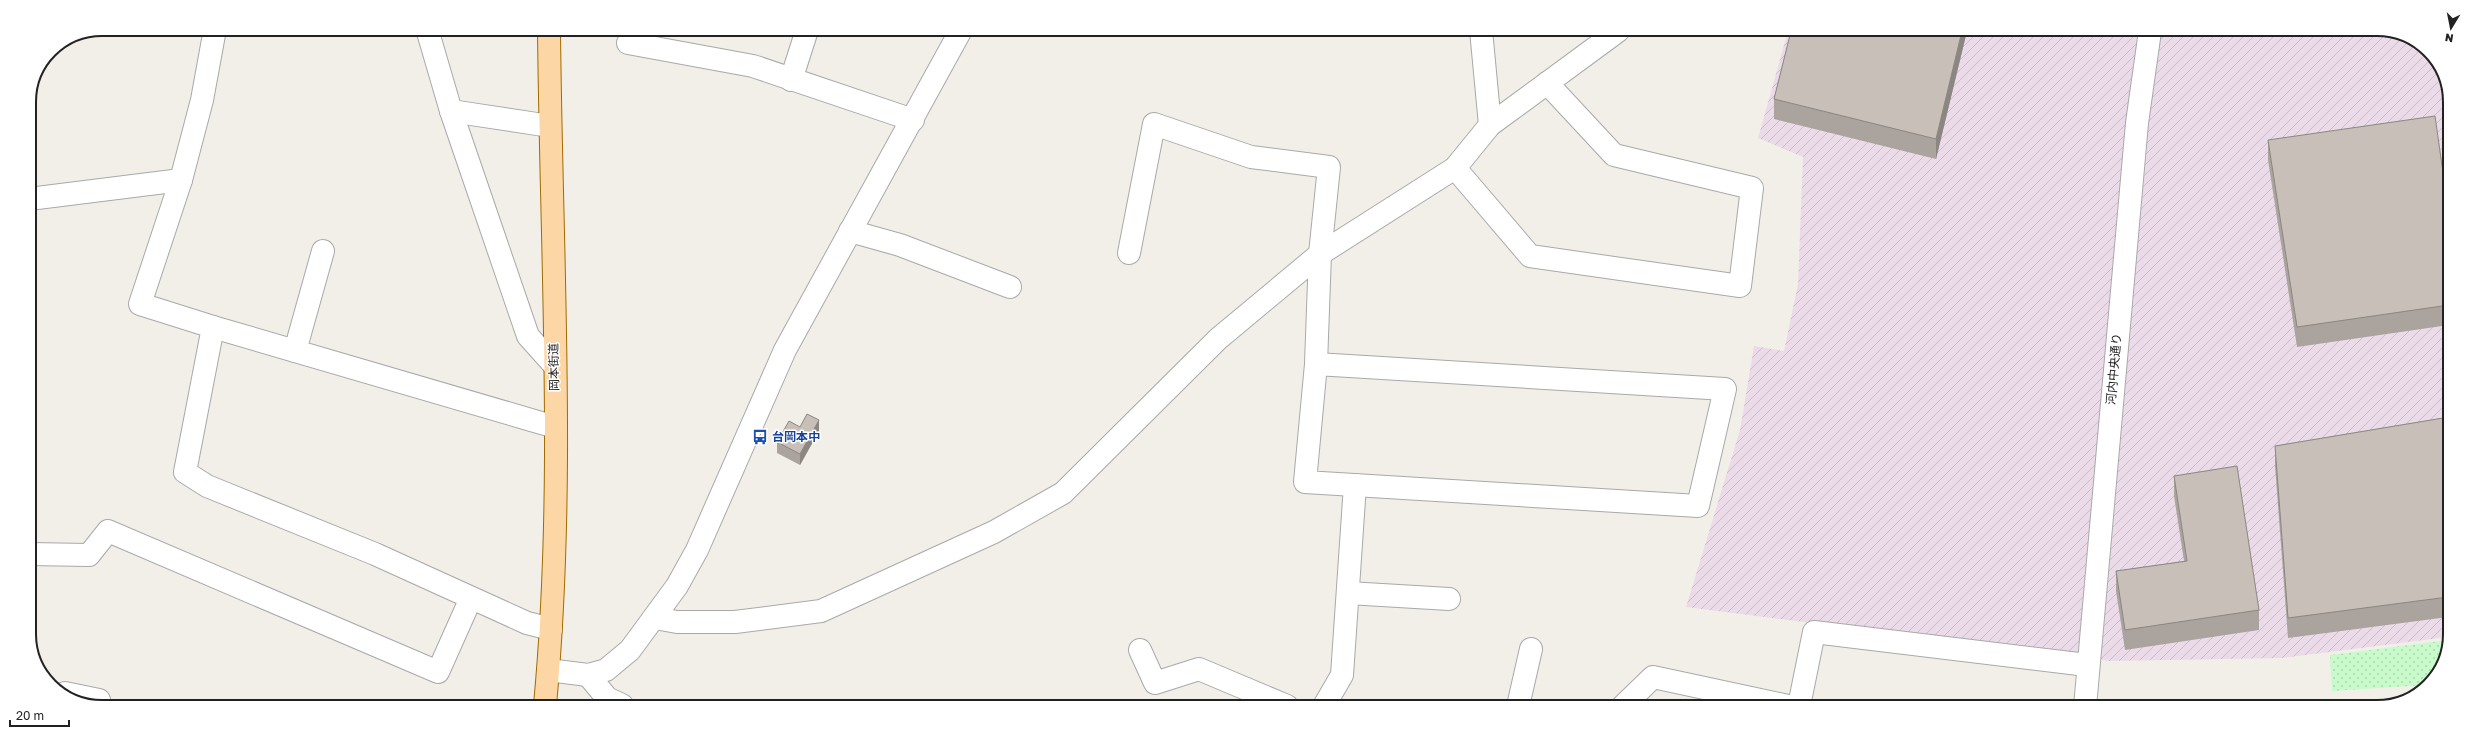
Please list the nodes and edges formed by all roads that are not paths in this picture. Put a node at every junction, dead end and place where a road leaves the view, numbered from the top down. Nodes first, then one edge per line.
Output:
1 (214, 36) edge
2 (429, 36) edge
3 (549, 36) edge
4 (805, 36) edge
5 (958, 36) edge
6 (1482, 36) edge
7 (1611, 36) edge
8 (2149, 36) edge
9 (628, 43) dead end
10 (791, 80) junction
11 (1547, 83) junction
12 (451, 111) junction
13 (913, 120) junction
14 (1490, 125) junction
15 (550, 126) junction
16 (1455, 168) junction
17 (181, 180) junction
18 (36, 203) edge
19 (850, 231) junction
20 (323, 250) dead end
21 (1129, 253) dead end
22 (1320, 254) junction
23 (1010, 287) dead end
24 (213, 327) junction
25 (295, 351) junction
26 (1316, 364) junction
27 (554, 365) junction
28 (555, 427) junction
29 (1355, 485) junction
30 (36, 554) edge
31 (1348, 593) junction
32 (471, 598) junction
33 (1449, 599) dead end
34 (655, 618) junction
35 (551, 629) junction
36 (1531, 649) dead end
37 (1140, 650) dead end
38 (2087, 665) junction
39 (548, 670) junction
40 (588, 675) junction
41 (81, 696) edge
42 (94, 699) edge
43 (545, 700) edge
44 (611, 700) edge
45 (1272, 700) edge
46 (1327, 700) edge
47 (1519, 700) edge
48 (1629, 700) edge
49 (1760, 700) edge
50 (1800, 700) edge
51 (2085, 700) edge

1 - 17 street
2 - 12 street
3 - 15 main road, 岡本街道
4 - 10 street
5 - 13 street
6 - 14 street
7 - 11 street
8 - 38 street, 河内中央通り
9 - 10 street
10 - 13 street
11 - 14 street
11 - 16 street
12 - 15 street
12 - 27 street
13 - 19 street
14 - 16 street
15 - 27 main road, 岡本街道
16 - 22 street
17 - 18 street
17 - 24 street
19 - 23 street
19 - 34 street
20 - 25 street
21 - 22 street
22 - 26 street
22 - 34 street
24 - 25 street
24 - 32 street
25 - 28 street
26 - 29 street
26 - 29 street
27 - 28 main road, 岡本街道
28 - 35 main road, 岡本街道
29 - 31 street
30 - 32 street
31 - 33 street
31 - 46 street
32 - 35 street
34 - 40 street
35 - 39 main road, 岡本街道
36 - 47 street
37 - 45 street
38 - 50 street
38 - 51 street, 河内中央通り
39 - 40 street
39 - 43 main road, 岡本街道
40 - 44 street
41 - 42 street
48 - 49 street

